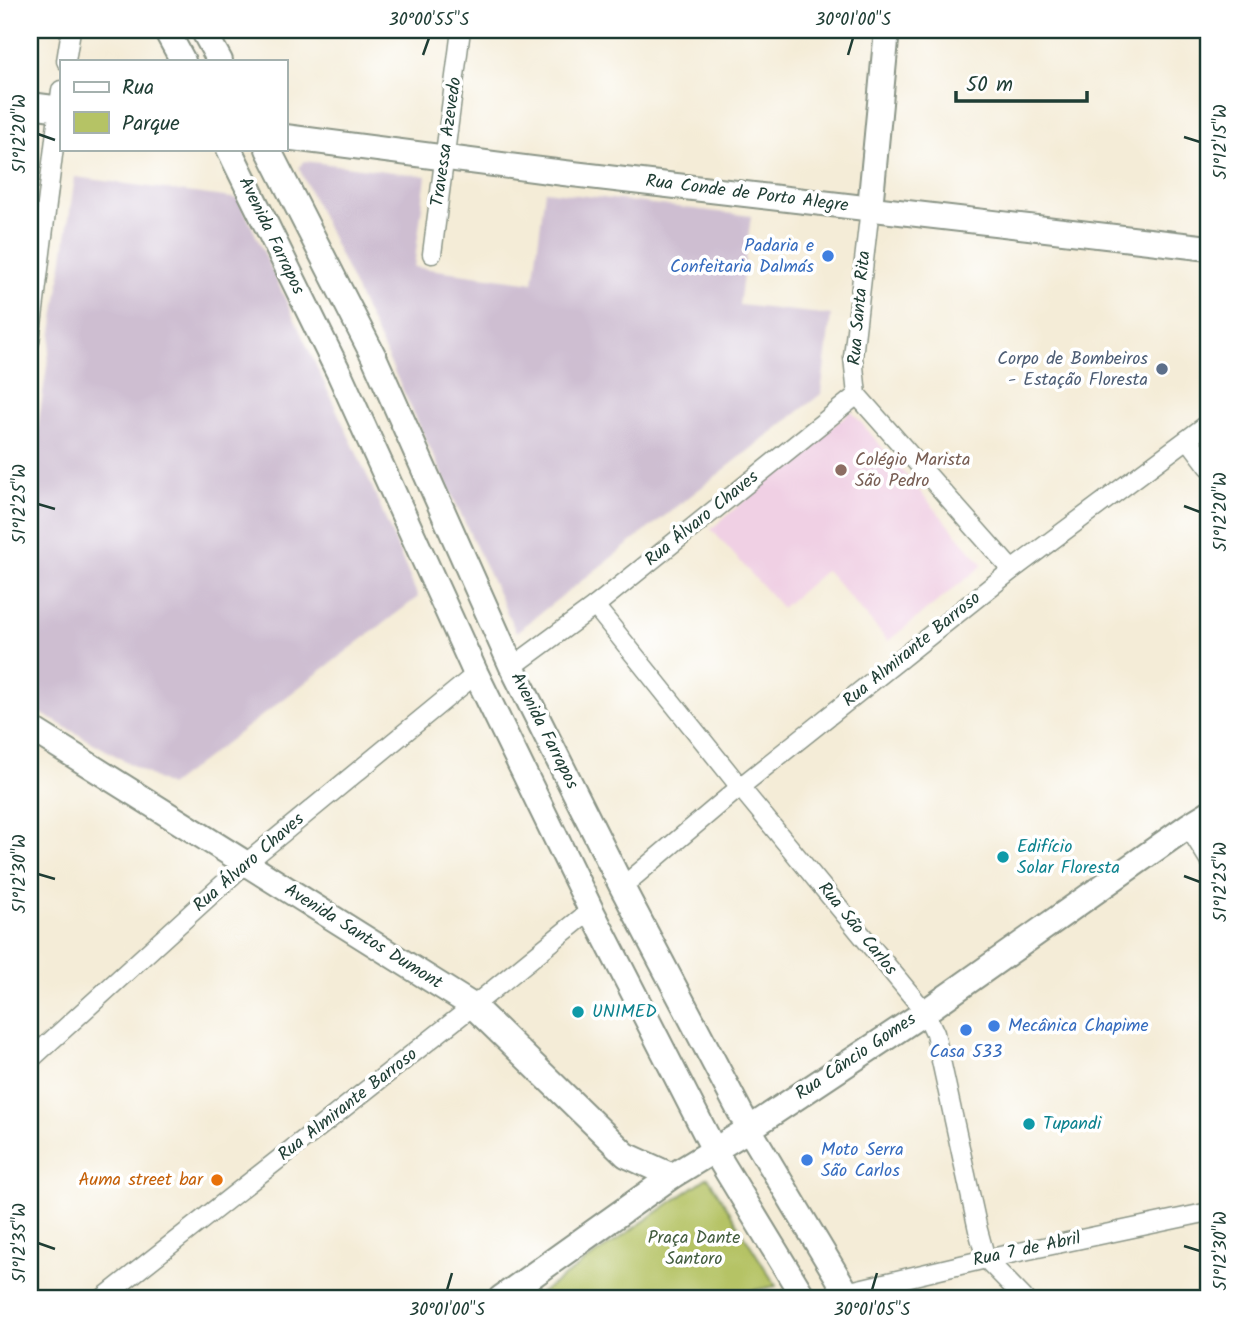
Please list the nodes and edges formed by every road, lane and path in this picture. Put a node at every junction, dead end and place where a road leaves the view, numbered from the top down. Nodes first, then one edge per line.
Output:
1 (71, 30) edge
2 (166, 30) edge
3 (203, 30) edge
4 (461, 30) edge
5 (887, 30) edge
6 (66, 60) edge
7 (182, 60) edge
8 (219, 60) edge
9 (60, 103) edge
10 (30, 105) edge
11 (287, 137) edge
12 (229, 150) edge
13 (269, 150) edge
14 (444, 158) junction
15 (870, 208) junction
16 (1209, 248) edge
17 (432, 254) dead end
18 (30, 342) edge
19 (857, 395) junction
20 (1209, 424) edge
21 (1188, 439) junction
22 (1209, 467) edge
23 (1012, 570) junction
24 (596, 606) junction
25 (512, 667) junction
26 (475, 674) junction
27 (30, 728) edge
28 (740, 787) junction
29 (1199, 820) edge
30 (1209, 860) edge
31 (245, 864) junction
32 (622, 887) junction
33 (592, 910) junction
34 (473, 1006) junction
35 (925, 1012) junction
36 (30, 1060) edge
37 (749, 1129) junction
38 (714, 1150) junction
39 (672, 1176) junction
40 (1209, 1212) edge
41 (986, 1259) junction
42 (848, 1295) edge
43 (103, 1298) edge
44 (501, 1298) edge
45 (804, 1298) edge
46 (1024, 1298) edge

1 - 6 street
2 - 7 main road
3 - 8 main road
4 - 14 street, Travessa Azevedo
5 - 15 main road, Rua Santa Rita
9 - 10 main road
9 - 18 street
11 - 14 main road, Rua Conde de Porto Alegre
12 - 26 main road, Avenida Farrapos
13 - 25 main road, Avenida Farrapos
14 - 15 main road, Rua Conde de Porto Alegre
14 - 17 street, Travessa Azevedo
15 - 16 main road, Rua Conde de Porto Alegre
15 - 19 street, Rua Santa Rita
19 - 23 street
19 - 24 street, Rua Álvaro Chaves
20 - 21 street, Rua Almirante Barroso
21 - 22 street
21 - 23 street, Rua Almirante Barroso
23 - 28 street, Rua Almirante Barroso
24 - 25 street, Rua Álvaro Chaves
24 - 28 street, Rua São Carlos
25 - 32 main road, Avenida Farrapos
26 - 31 street, Rua Álvaro Chaves
26 - 33 main road, Avenida Farrapos
27 - 31 main road, Avenida Santos Dumont
28 - 32 street, Rua Almirante Barroso
28 - 35 street, Rua São Carlos
29 - 30 street
29 - 35 main road, Rua Câncio Gomes
31 - 34 main road, Avenida Santos Dumont
31 - 36 street, Rua Álvaro Chaves
32 - 37 main road, Avenida Farrapos
33 - 34 street, Rua Almirante Barroso
33 - 38 main road, Avenida Farrapos
34 - 39 main road, Avenida Santos Dumont
34 - 43 street, Rua Almirante Barroso
35 - 37 main road, Rua Câncio Gomes
35 - 41 street, Rua São Carlos
37 - 38 main road, Rua Câncio Gomes
37 - 42 main road, Avenida Farrapos
38 - 39 main road, Rua Câncio Gomes
38 - 45 main road, Avenida Farrapos
39 - 44 main road, Rua Câncio Gomes
40 - 41 street, Rua 7 de Abril
41 - 42 street, Rua 7 de Abril
41 - 46 street, Rua São Carlos

